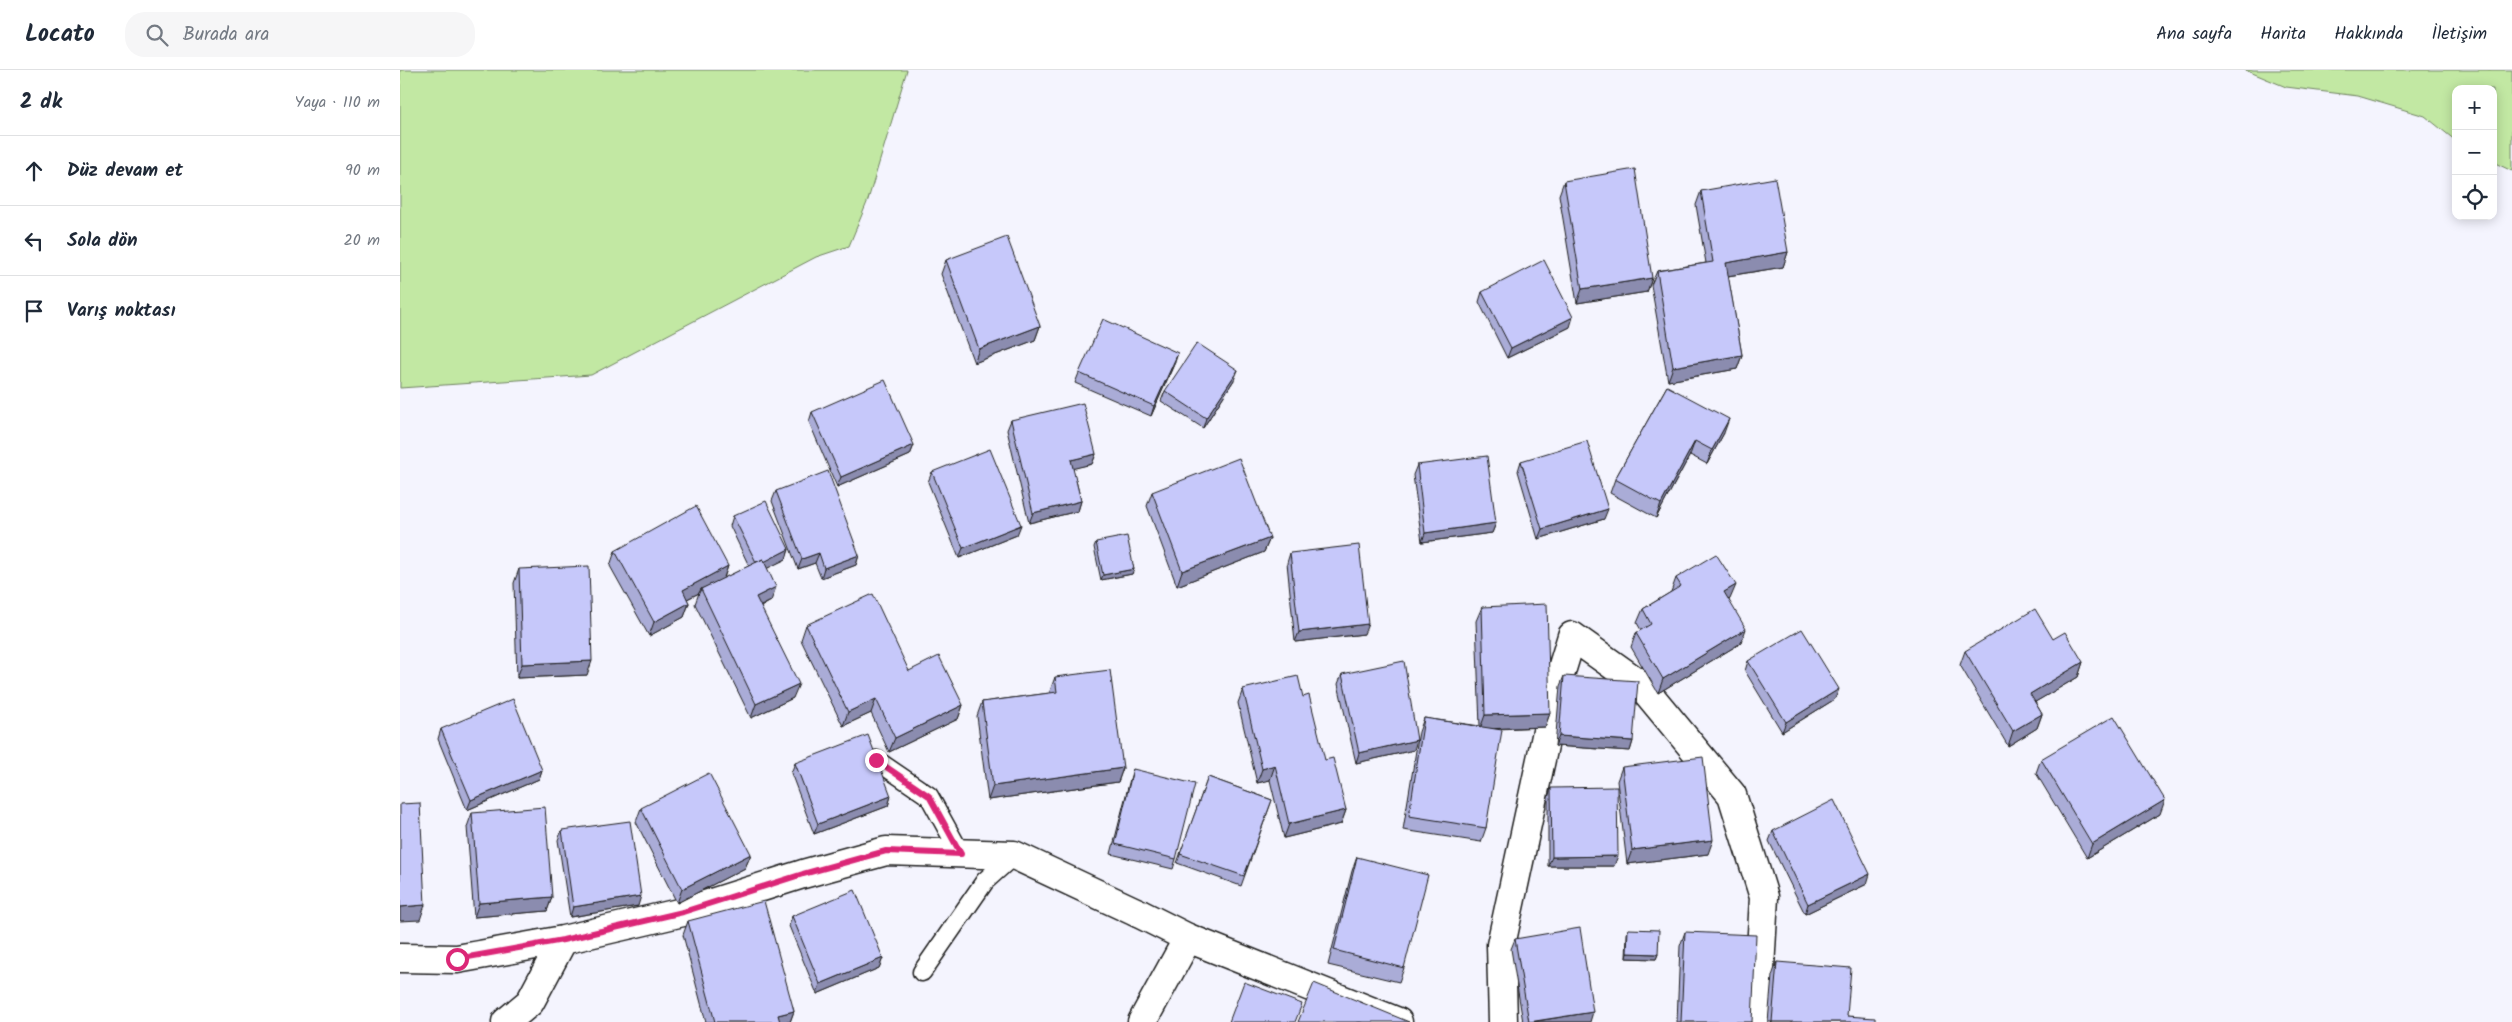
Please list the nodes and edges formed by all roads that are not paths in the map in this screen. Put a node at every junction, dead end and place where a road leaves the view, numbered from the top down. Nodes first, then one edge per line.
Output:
1 (876, 760) edge
2 (961, 854) junction
3 (1014, 855) junction
4 (1188, 938) junction
5 (563, 940) junction
6 (400, 958) edge
7 (922, 972) dead end
8 (506, 1022) edge
9 (1142, 1022) edge
10 (1398, 1022) edge
11 (1503, 1022) edge
12 (1757, 1022) edge

1 - 2 lane
2 - 3 street
2 - 5 street
3 - 4 street
3 - 7 lane
4 - 9 street
4 - 10 street
5 - 6 street
5 - 8 street
11 - 12 street

